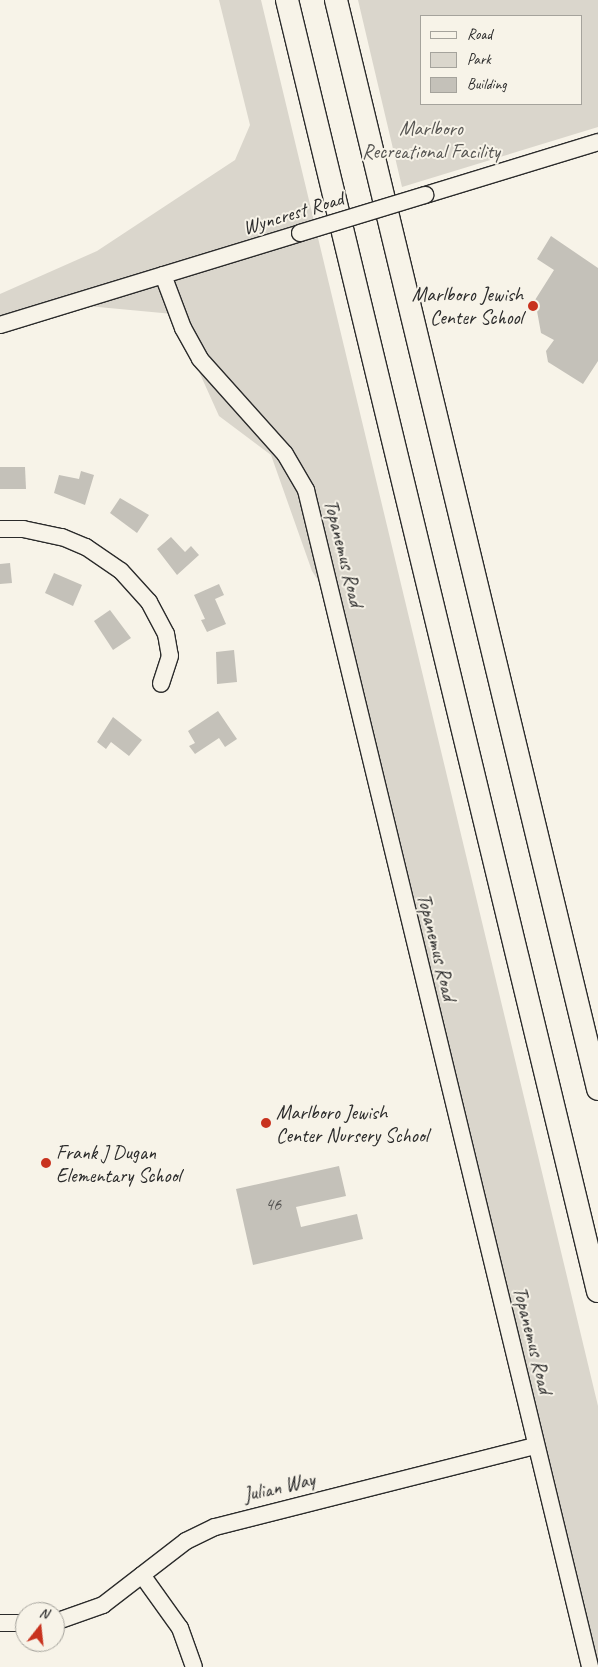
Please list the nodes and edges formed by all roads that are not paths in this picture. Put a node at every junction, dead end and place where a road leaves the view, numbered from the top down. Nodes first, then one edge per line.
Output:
1 (287, 0) edge
2 (336, 0) edge
3 (598, 142) edge
4 (163, 276) junction
5 (0, 324) edge
6 (0, 529) edge
7 (161, 684) dead end
8 (598, 1089) edge
9 (598, 1291) edge
10 (536, 1446) junction
11 (142, 1575) junction
12 (65, 1618) edge
13 (0, 1623) edge
14 (15, 1623) edge
15 (194, 1667) edge
16 (590, 1667) edge

1 - 9 highway
2 - 8 highway
3 - 4 street, Wyncrest Road, bridge
4 - 5 street, Wyncrest Road
4 - 10 street, Topanemus Road
6 - 7 street
10 - 11 street, Julian Way
10 - 16 street, Topanemus Road
11 - 12 street, Julian Way
11 - 15 street
13 - 14 street

